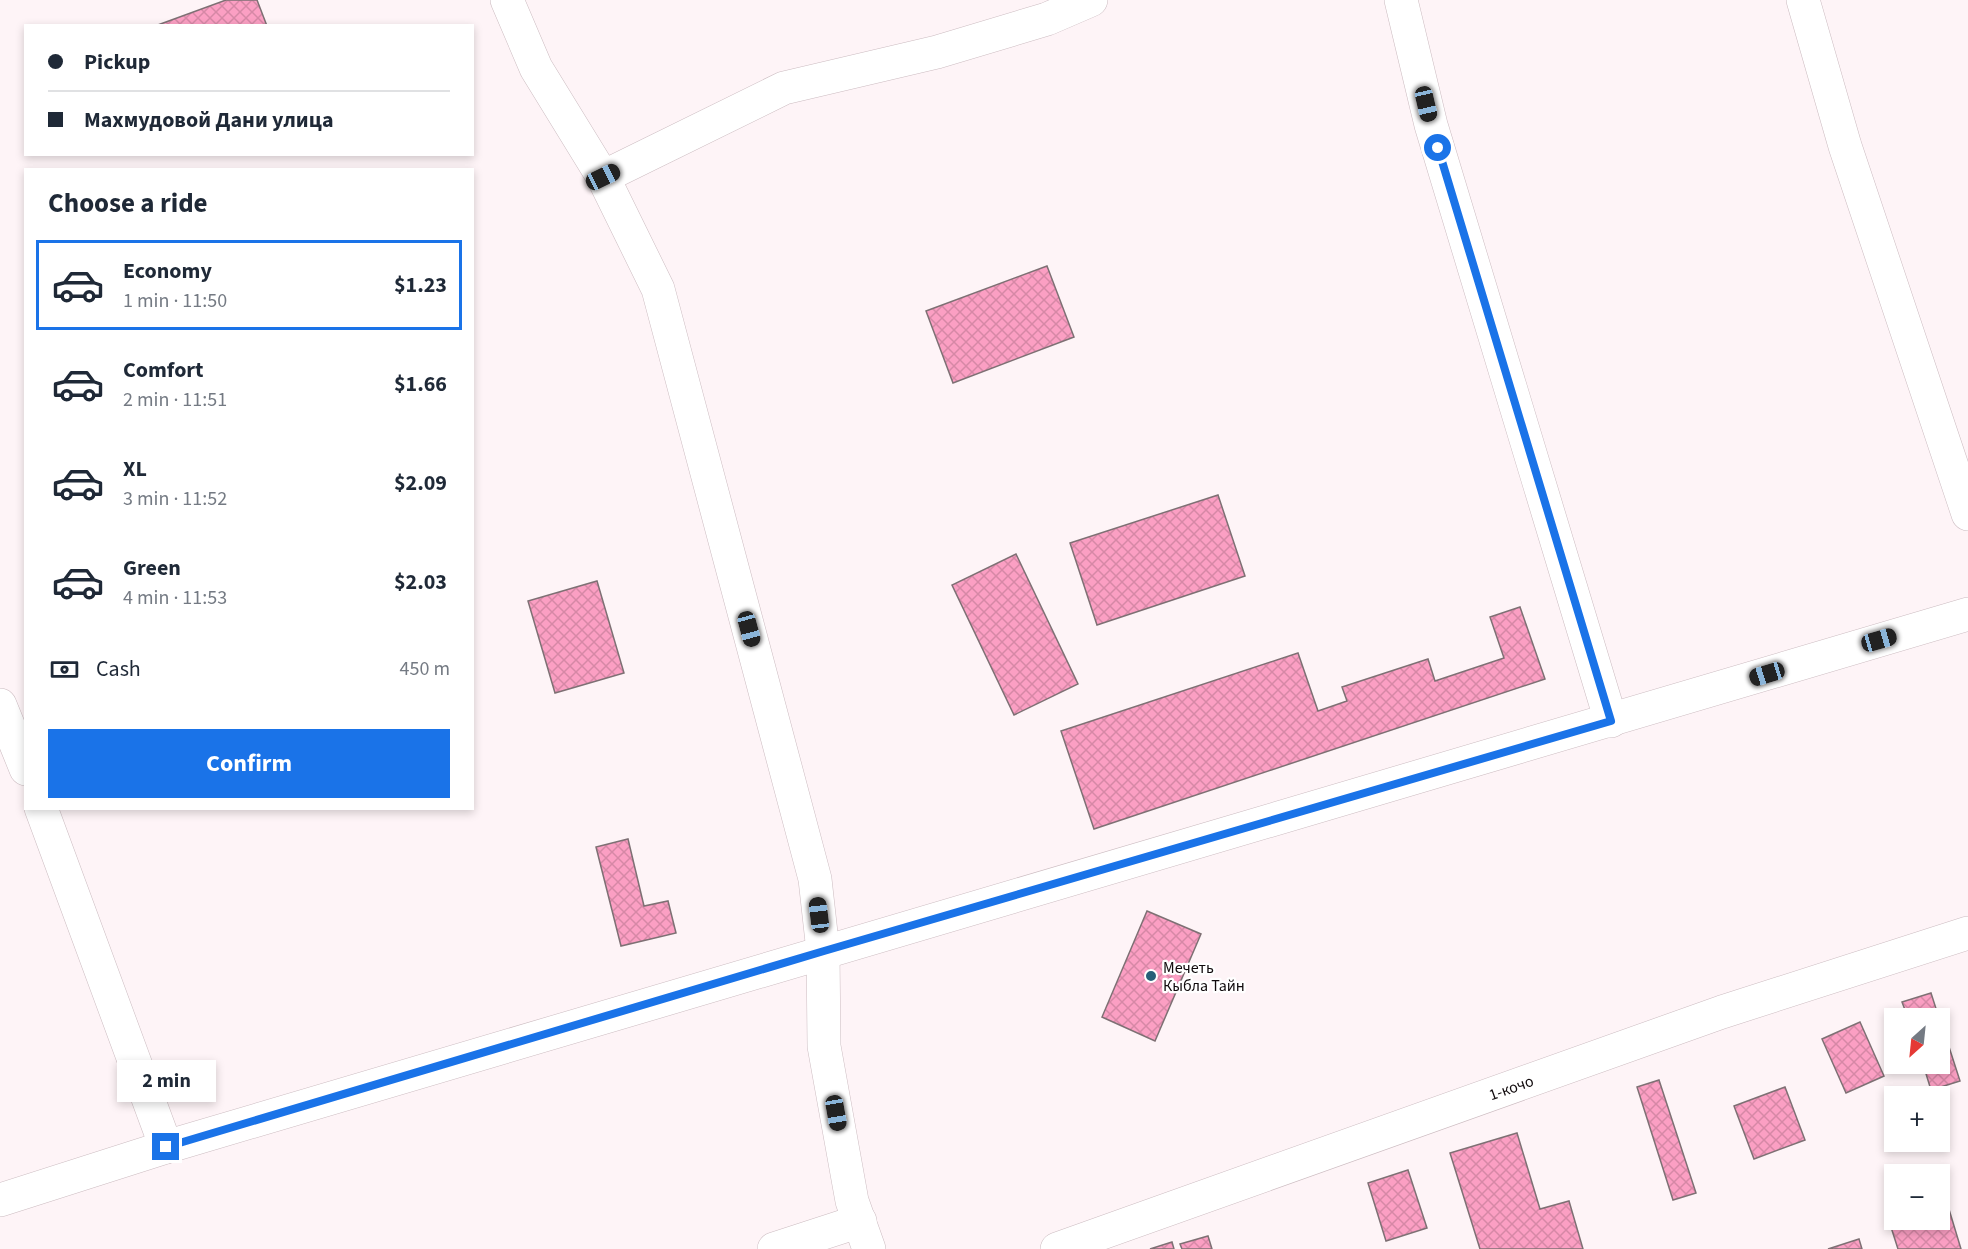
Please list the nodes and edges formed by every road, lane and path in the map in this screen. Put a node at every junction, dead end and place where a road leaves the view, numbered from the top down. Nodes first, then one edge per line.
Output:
1 (507, 0) edge
2 (1090, 0) edge
3 (1401, 0) edge
4 (1803, 0) edge
5 (603, 177) junction
6 (1968, 514) edge
7 (1968, 614) edge
8 (0, 705) edge
9 (1611, 721) junction
10 (24, 764) edge
11 (42, 810) edge
12 (1968, 933) edge
13 (824, 951) junction
14 (166, 1147) junction
15 (0, 1200) edge
16 (865, 1235) edge
17 (774, 1249) edge
18 (1057, 1249) edge

1 - 5 street
2 - 5 street
3 - 9 street
4 - 6 street
5 - 13 street
7 - 9 street
8 - 10 street
9 - 13 street
11 - 14 street
12 - 18 street, 1-кочо
13 - 14 street
13 - 16 street
14 - 15 street
16 - 17 street

